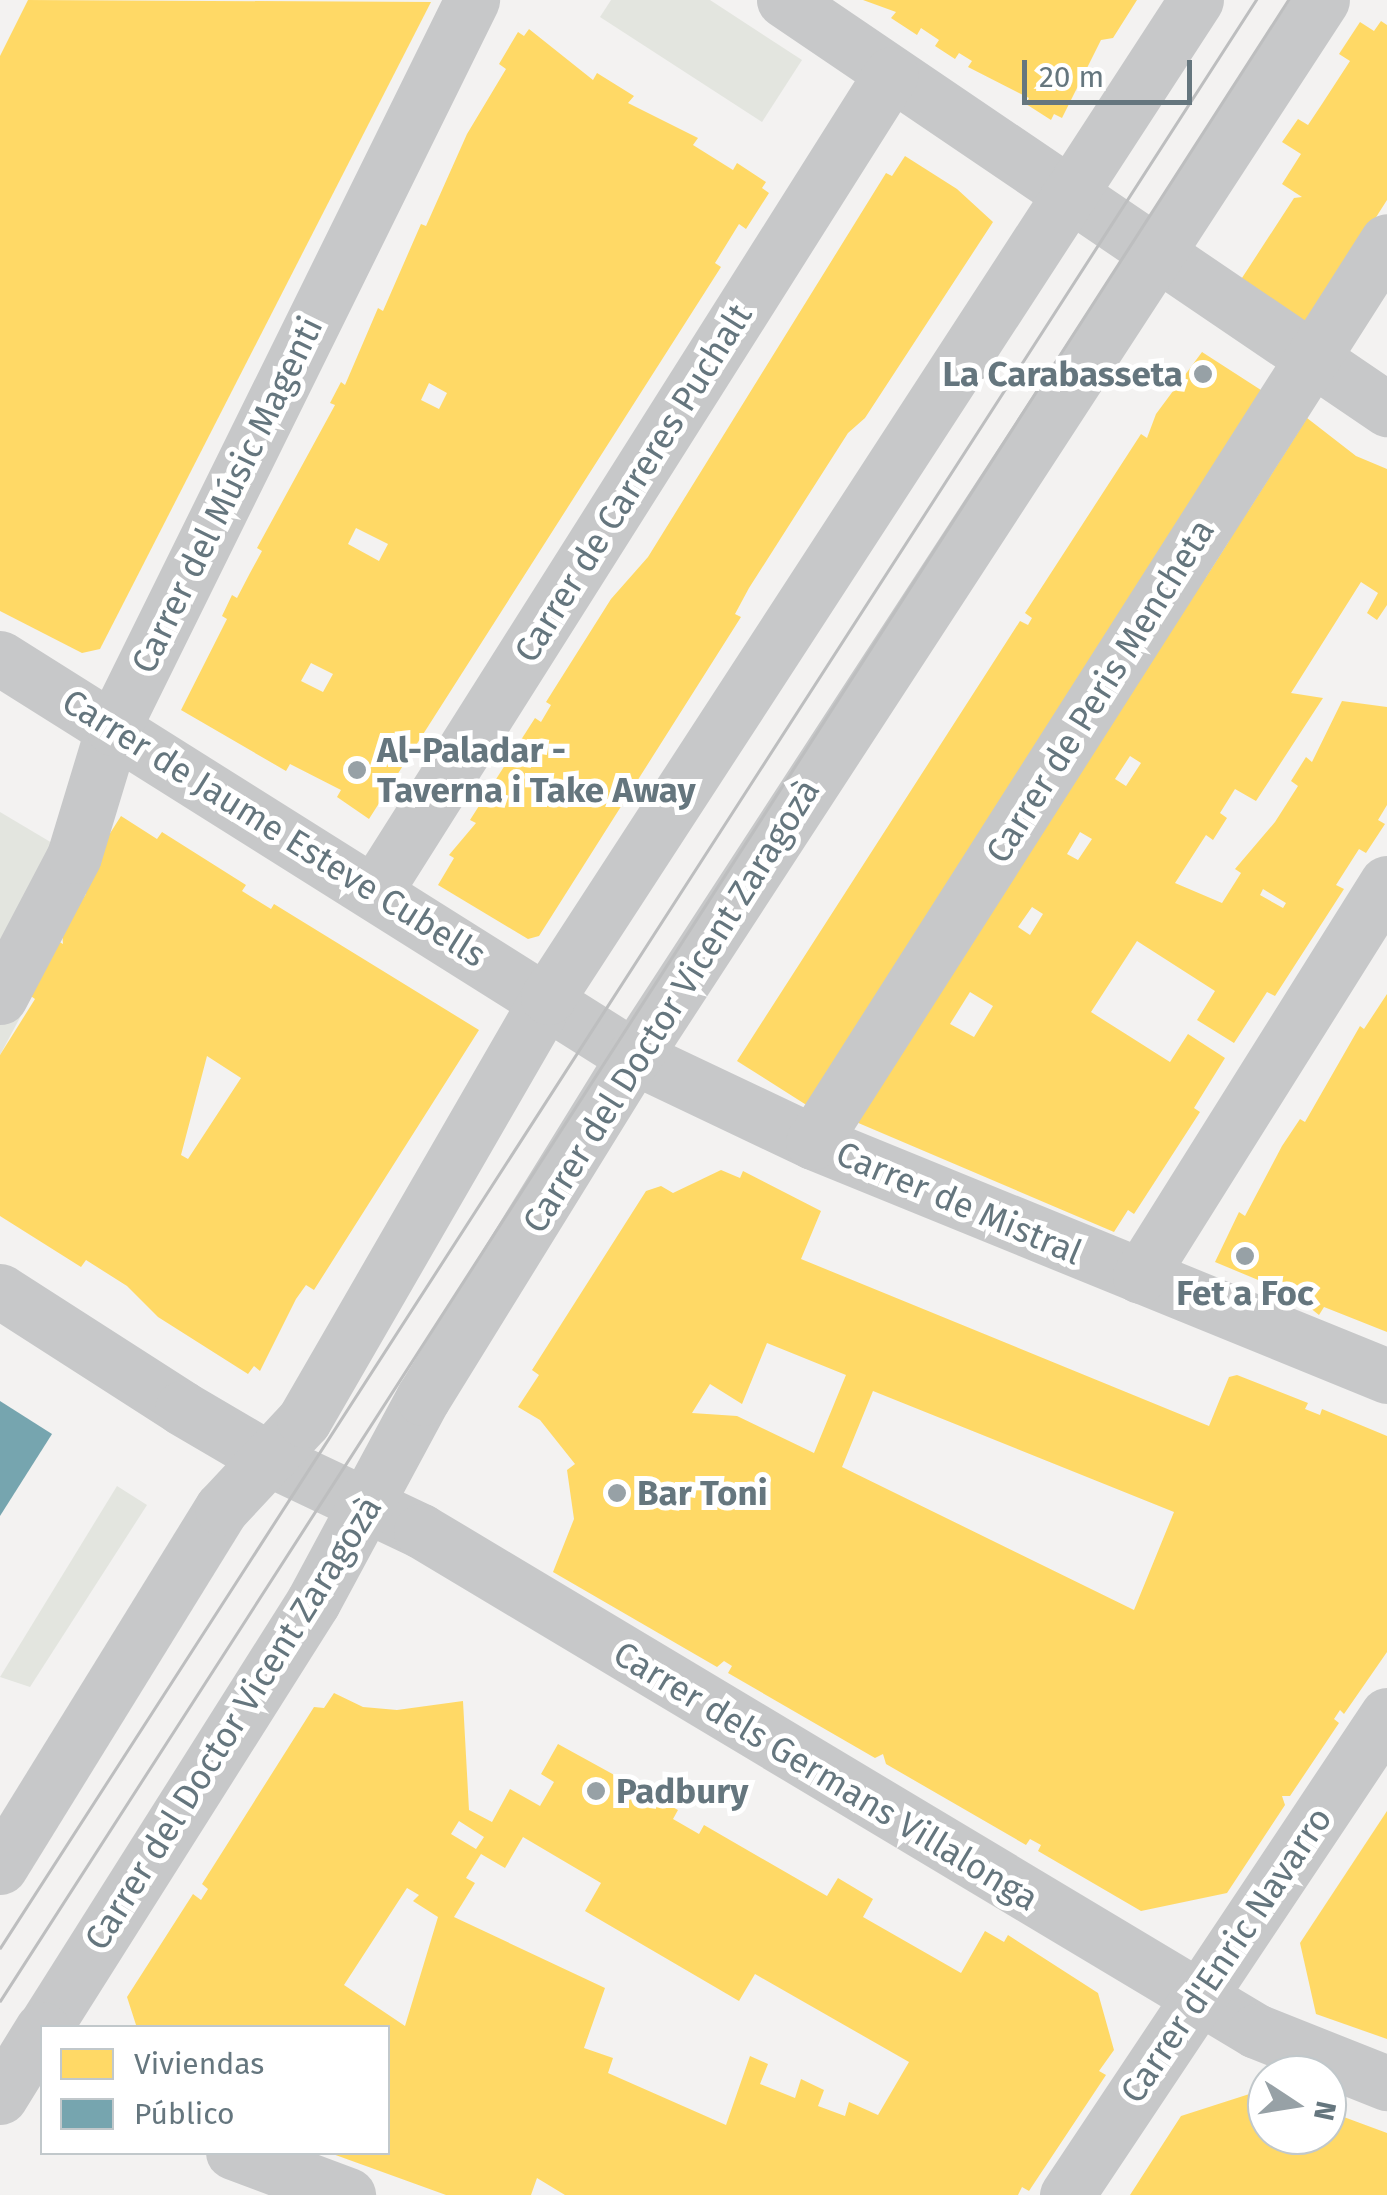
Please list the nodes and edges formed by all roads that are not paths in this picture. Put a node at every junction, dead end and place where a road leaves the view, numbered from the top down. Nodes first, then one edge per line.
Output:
1 (472, 0) edge
2 (784, 0) edge
3 (1196, 0) edge
4 (1322, 0) edge
5 (891, 74) junction
6 (1068, 198) junction
7 (1387, 241) edge
8 (1156, 256) junction
9 (1311, 359) junction
10 (1387, 408) edge
11 (0, 658) edge
12 (113, 728) junction
13 (1387, 884) edge
14 (375, 891) junction
15 (0, 997) edge
16 (548, 997) junction
17 (634, 1057) junction
18 (813, 1142) junction
19 (1140, 1276) junction
20 (0, 1291) edge
21 (1387, 1376) edge
22 (269, 1459) junction
23 (370, 1506) junction
24 (1387, 1716) edge
25 (0, 1867) edge
26 (1196, 1996) junction
27 (45, 2025) edge
28 (40, 2033) edge
29 (1387, 2082) edge
30 (40, 2087) edge
31 (0, 2098) edge
32 (241, 2155) edge
33 (348, 2195) edge
34 (1066, 2195) edge

1 - 12 street, Carrer del Músic Magenti
2 - 5 street
3 - 6 street
4 - 8 street, Carrer del Doctor Vicent Zaragozà
5 - 6 street
5 - 14 street, Carrer de Carreres Puchalt
6 - 8 street
6 - 16 street
7 - 9 street, Carrer de Peris Mencheta
8 - 9 street
8 - 17 street, Carrer del Doctor Vicent Zaragozà
9 - 10 street
9 - 18 street, Carrer de Peris Mencheta
11 - 12 street, Carrer de Jaume Esteve Cubells
12 - 14 street, Carrer de Jaume Esteve Cubells
12 - 15 street, Carrer del Músic Magenti
13 - 19 street
14 - 16 street, Carrer de Jaume Esteve Cubells
16 - 17 street, Carrer de Mistral
16 - 22 street
17 - 18 street, Carrer de Mistral
17 - 23 street, Carrer del Doctor Vicent Zaragozà
18 - 19 street, Carrer de Mistral
19 - 21 street, Carrer de Mistral
20 - 22 street, Carrer dels Germans Villalonga
22 - 23 street, Carrer dels Germans Villalonga
22 - 25 street
23 - 26 street, Carrer dels Germans Villalonga
23 - 27 street, Carrer del Doctor Vicent Zaragozà
24 - 26 street, Carrer d'Enric Navarro
26 - 29 street, Carrer dels Germans Villalonga
26 - 34 street, Carrer d'Enric Navarro
28 - 31 street, Carrer del Doctor Vicent Zaragozà
30 - 31 street
32 - 33 street

